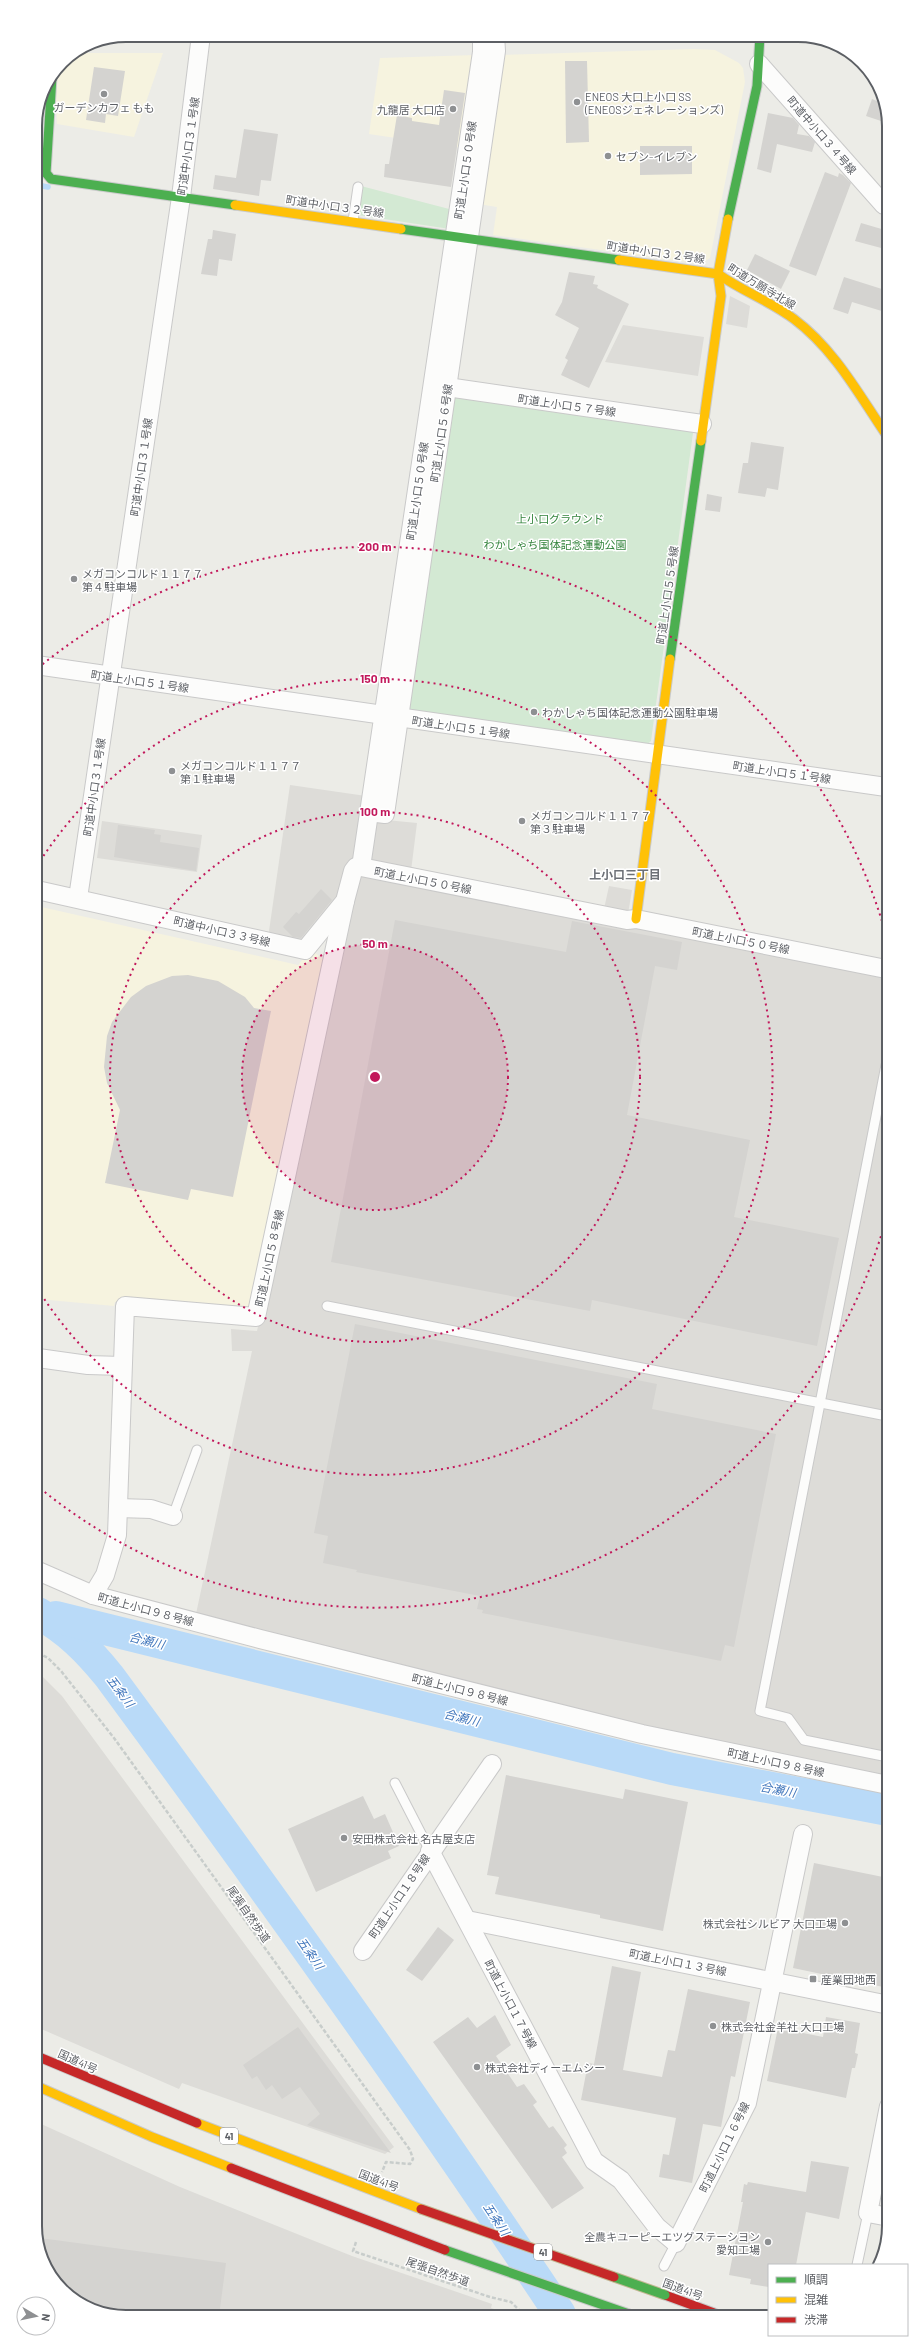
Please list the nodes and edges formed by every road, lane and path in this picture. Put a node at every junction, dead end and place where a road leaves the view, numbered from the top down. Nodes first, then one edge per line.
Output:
1 (200, 42) edge
2 (482, 42) edge
3 (495, 42) edge
4 (760, 42) edge
5 (759, 64) junction
6 (51, 87) edge
7 (358, 188) dead end
8 (181, 197) junction
9 (882, 203) edge
10 (353, 221) junction
11 (463, 237) junction
12 (718, 274) junction
13 (440, 385) junction
14 (882, 423) edge
15 (702, 424) junction
16 (42, 666) edge
17 (110, 677) junction
18 (391, 717) junction
19 (657, 754) junction
20 (882, 787) edge
21 (369, 812) joint
22 (361, 867) junction
23 (42, 891) edge
24 (78, 898) junction
25 (346, 901) junction
26 (636, 919) junction
27 (882, 969) edge
28 (882, 1085) edge
29 (327, 1306) dead end
30 (42, 1358) edge
31 (122, 1366) junction
32 (820, 1403) junction
33 (882, 1415) edge
34 (197, 1450) dead end
35 (118, 1508) junction
36 (173, 1516) joint
37 (42, 1573) edge
38 (93, 1595) junction
39 (42, 1655) edge
40 (882, 1756) edge
41 (492, 1764) dead end
42 (395, 1783) dead end
43 (882, 1784) edge
44 (803, 1834) dead end
45 (430, 1851) junction
46 (467, 1920) junction
47 (363, 1950) dead end
48 (773, 1982) junction
49 (882, 2004) edge
50 (42, 2058) edge
51 (42, 2088) edge
52 (882, 2142) edge
53 (382, 2172) dead end
54 (868, 2213) junction
55 (882, 2216) edge
56 (356, 2242) dead end
57 (676, 2243) junction
58 (857, 2264) edge
59 (664, 2266) dead end
60 (520, 2310) edge
61 (618, 2310) edge
62 (706, 2310) edge

1 - 8 street, 町道中小口３１号線
2 - 11 street, 町道上小口５０号線
3 - 11 street, 町道上小口５６号線
4 - 5 main road, 町道万願寺北線
5 - 9 street, 町道中小口３４号線
5 - 12 main road, 町道万願寺北線
6 - 8 main road, 町道中小口３２号線
7 - 10 lane
8 - 10 main road, 町道中小口３２号線
8 - 17 street, 町道中小口３１号線
10 - 11 main road, 町道中小口３２号線
11 - 12 main road, 町道中小口３２号線
11 - 13 street, 町道上小口５６号線
12 - 14 main road, 町道万願寺北線
12 - 15 main road, 町道上小口５５号線
13 - 15 street, 町道上小口５７号線
13 - 18 street, 町道上小口５６号線
15 - 19 main road, 町道上小口５５号線
16 - 17 street, 町道上小口５１号線
17 - 18 street, 町道上小口５１号線
17 - 24 street, 町道中小口３１号線
18 - 19 street, 町道上小口５１号線
18 - 21 street, 町道上小口５６号線
19 - 20 street, 町道上小口５１号線
19 - 26 main road, 町道上小口５５号線
21 - 22 street, 町道上小口５０号線
22 - 25 street, 町道中小口３３号線
22 - 26 street, 町道上小口５０号線
23 - 24 street, 町道中小口３３号線
24 - 25 street, 町道中小口３３号線
25 - 31 street, 町道上小口５８号線
26 - 27 street, 町道上小口５０号線
28 - 32 lane
29 - 32 lane
30 - 31 street
31 - 35 street, 町道上小口５８号線
32 - 33 lane
32 - 40 lane
34 - 36 lane
35 - 36 street
35 - 38 street, 町道上小口５８号線
37 - 38 street, 町道上小口９８号線
38 - 43 street, 町道上小口９８号線
39 - 53 path, 尾張自然歩道
41 - 45 street, 町道上小口１８号線
42 - 45 lane
44 - 48 street, 町道上小口１６号線
45 - 46 street, 町道上小口１７号線
45 - 47 street, 町道上小口１８号線
46 - 48 street, 町道上小口１３号線
46 - 57 street, 町道上小口１７号線
48 - 49 street, 町道上小口１３号線
48 - 57 street, 町道上小口１６号線
50 - 62 main road, 国道41号 / 41, bridge
51 - 61 main road
52 - 54 street
54 - 55 street
54 - 58 lane
56 - 60 path, 尾張自然歩道
57 - 59 lane

